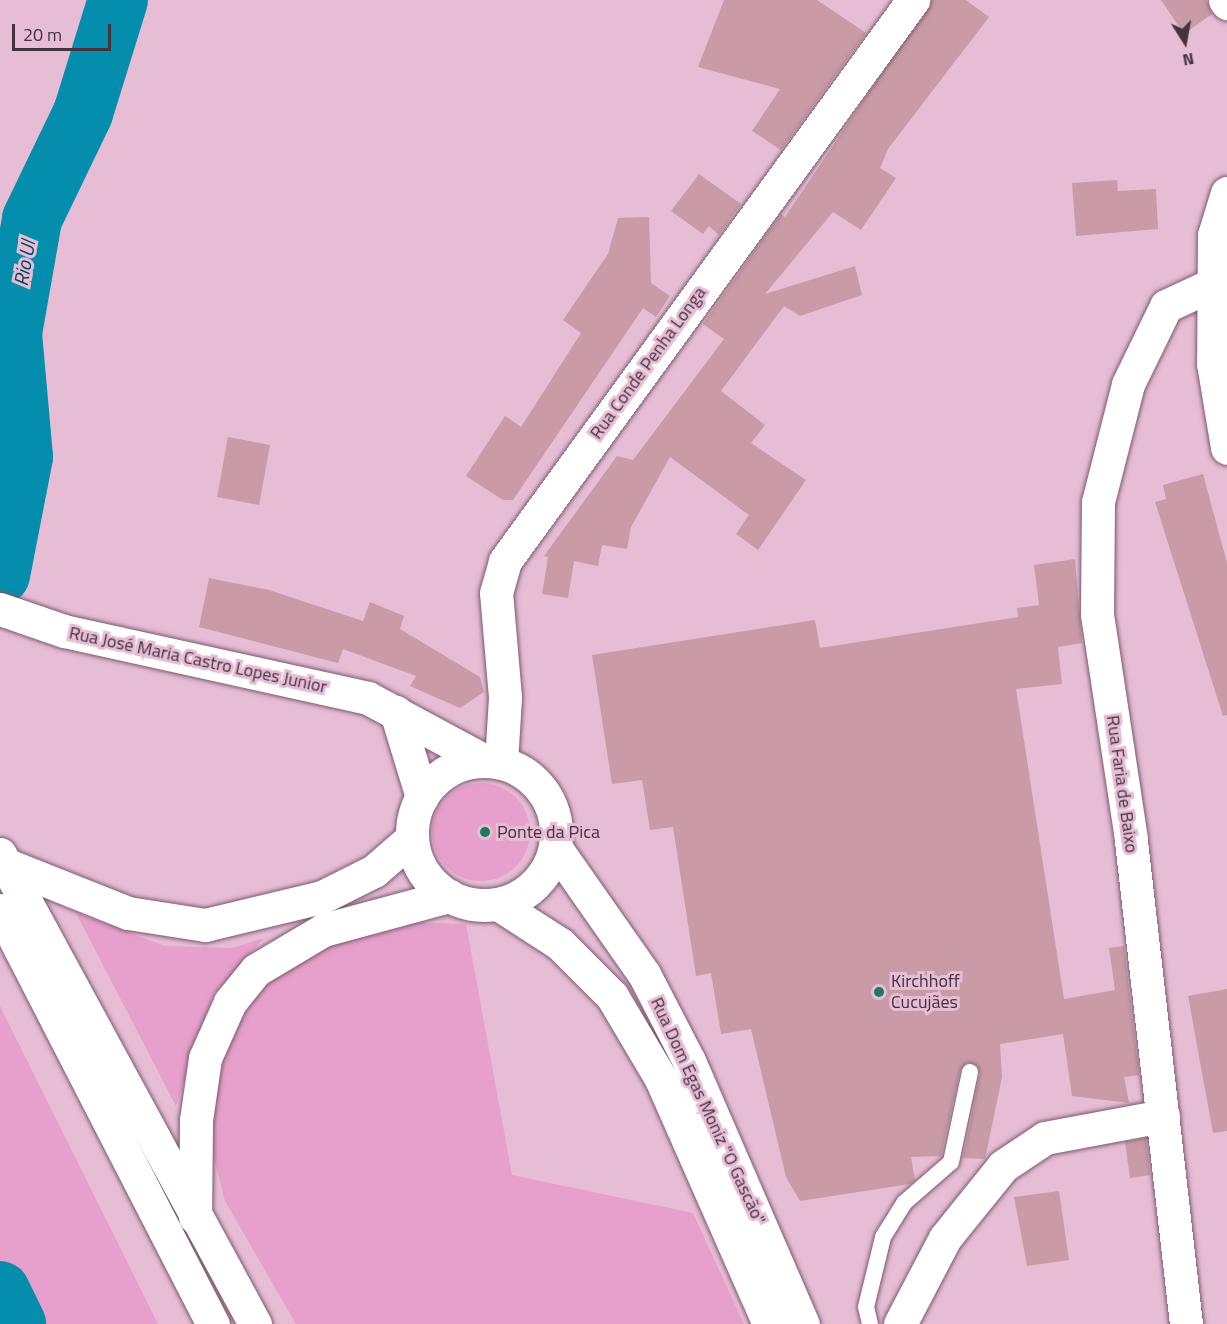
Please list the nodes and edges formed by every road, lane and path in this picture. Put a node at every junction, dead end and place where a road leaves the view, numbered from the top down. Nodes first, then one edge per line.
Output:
1 (913, 0) edge
2 (1227, 193) edge
3 (1213, 284) junction
4 (1227, 448) edge
5 (0, 609) edge
6 (396, 712) junction
7 (493, 762) junction
8 (422, 797) junction
9 (412, 838) junction
10 (555, 847) junction
11 (2, 859) edge
12 (449, 896) junction
13 (498, 904) junction
14 (0, 910) edge
15 (970, 1072) dead end
16 (1163, 1116) junction
17 (195, 1222) junction
18 (213, 1324) edge
19 (255, 1324) edge
20 (769, 1324) edge
21 (803, 1324) edge
22 (870, 1324) edge
23 (900, 1324) edge
24 (1186, 1324) edge

1 - 7 main road, Rua Conde Penha Longa
2 - 3 main road
3 - 4 main road
3 - 16 main road, Rua Faria de Baixo
5 - 6 main road, Rua José Maria Castro Lopes Junior
6 - 7 main road, Rua José Maria Castro Lopes Junior
6 - 8 main road
7 - 8 main road
7 - 10 main road
8 - 9 main road
9 - 11 main road
9 - 12 main road
10 - 13 main road
10 - 21 main road, Rua Dom Egas Moniz "O Gascão"
11 - 17 main road
12 - 13 main road
12 - 17 main road
13 - 20 main road, Rua Dom Egas Moniz "O Gascão"
14 - 18 main road
15 - 22 lane
16 - 23 main road
16 - 24 main road, Rua Faria de Baixo
17 - 19 main road

